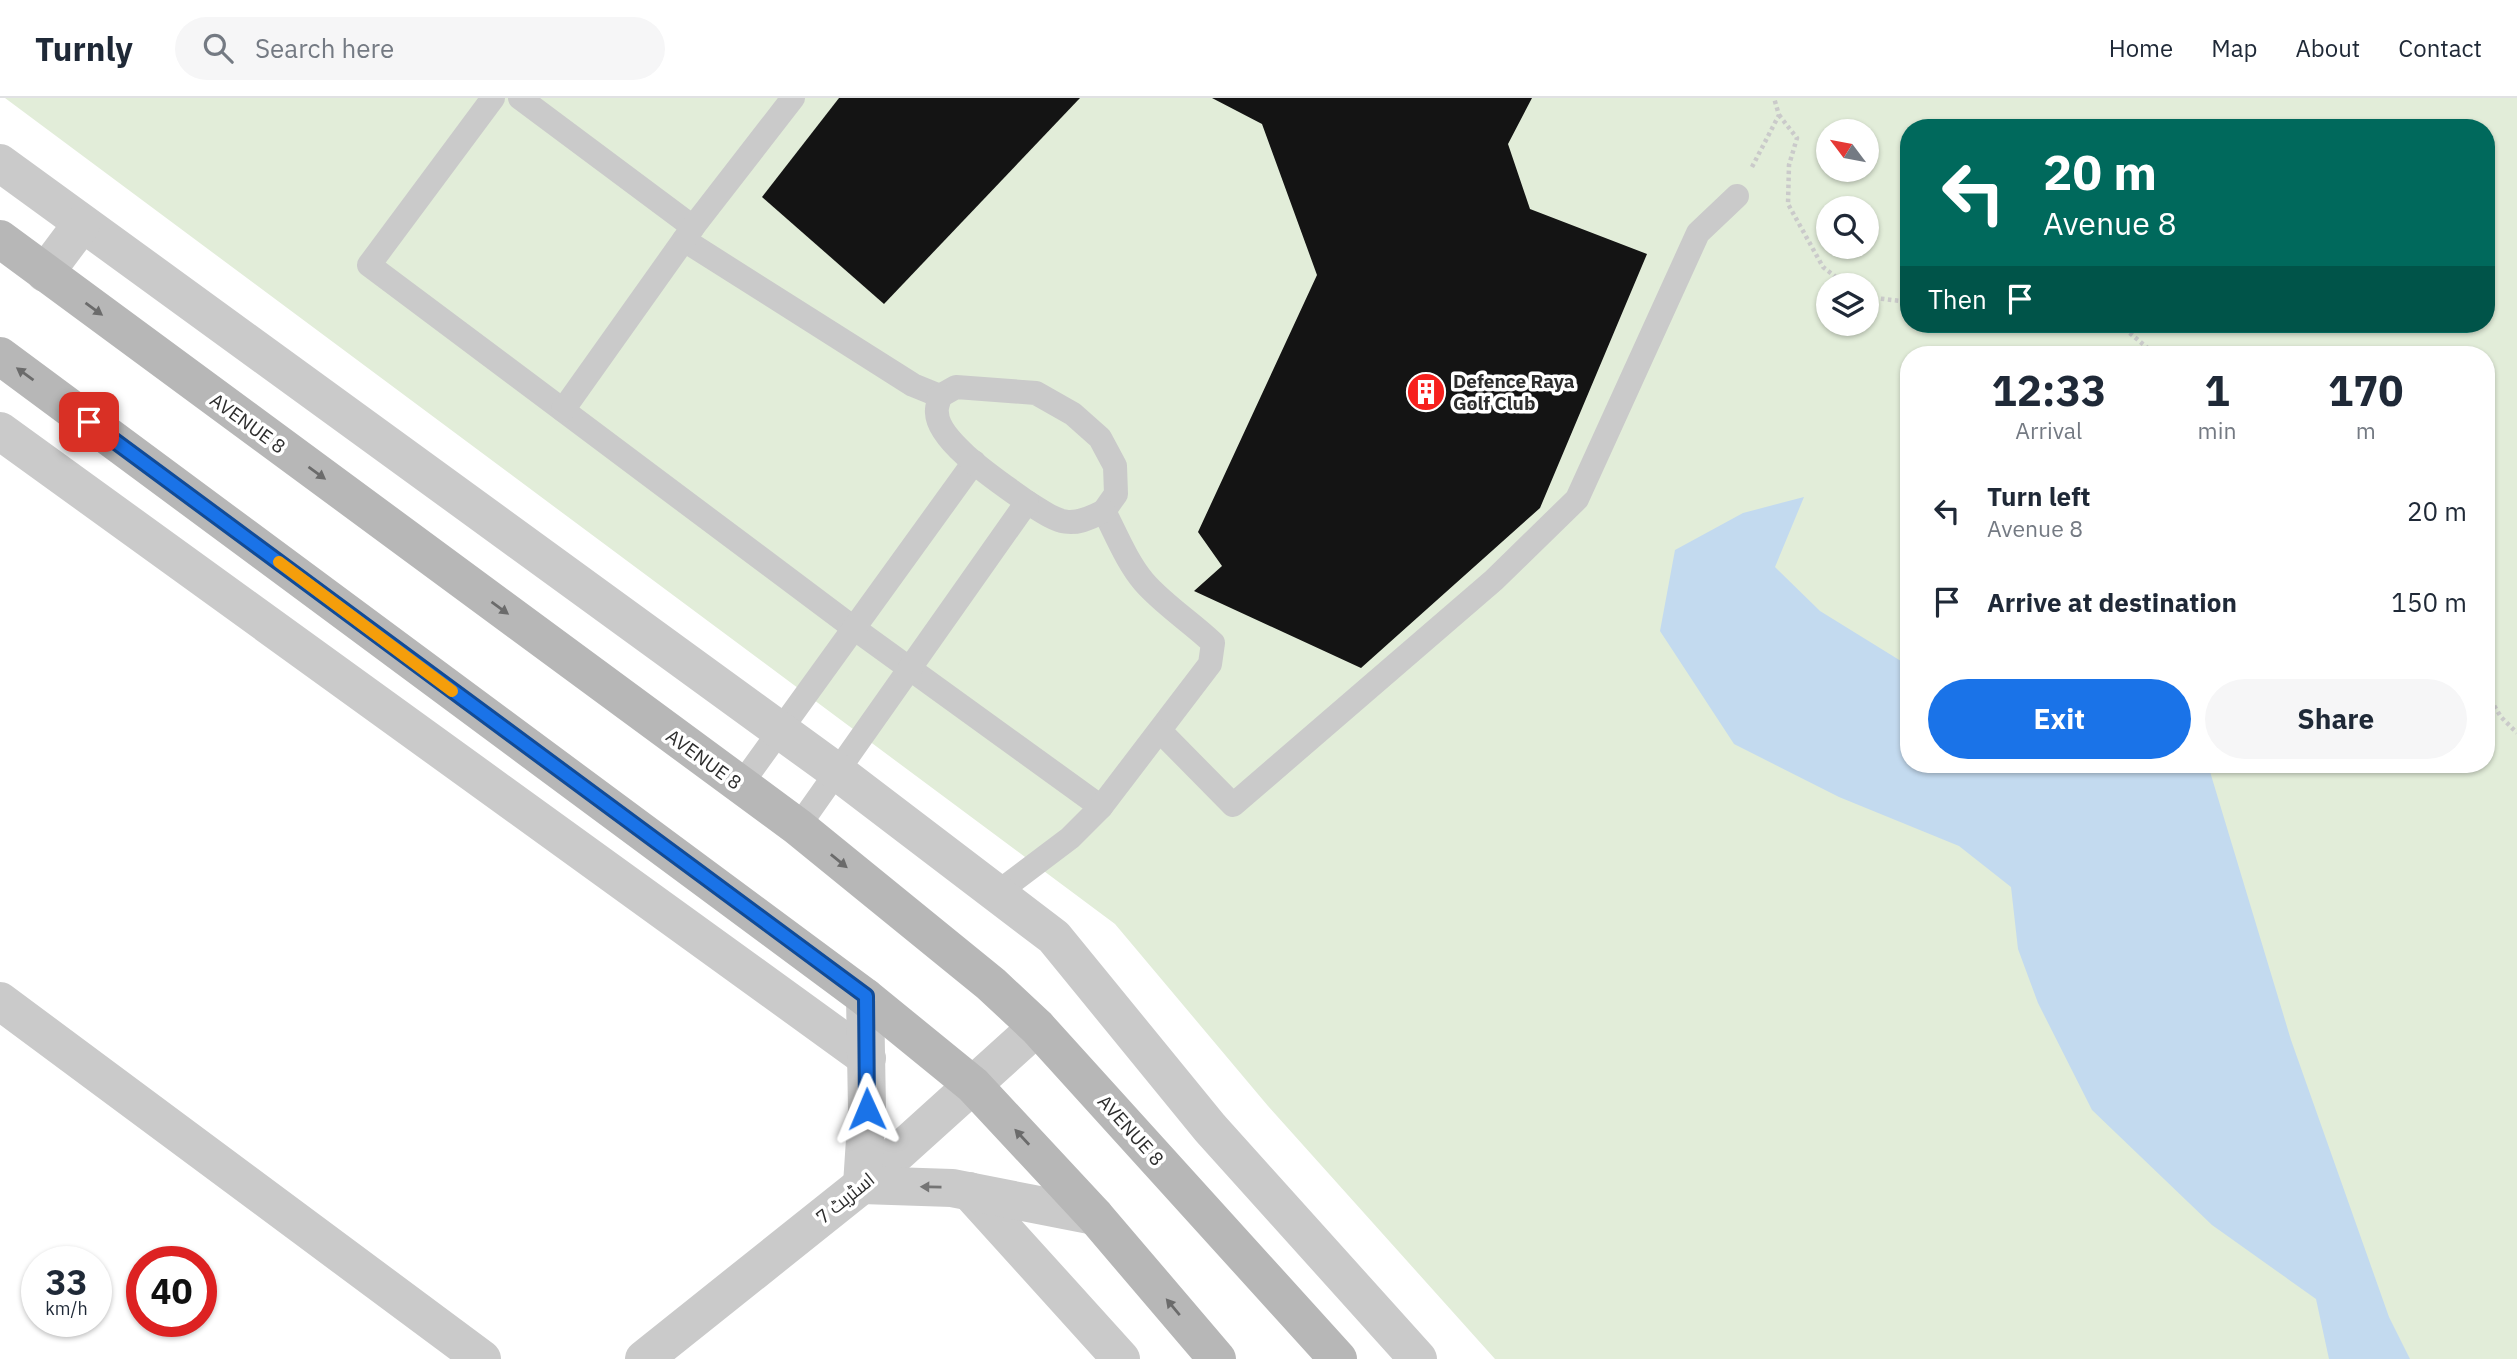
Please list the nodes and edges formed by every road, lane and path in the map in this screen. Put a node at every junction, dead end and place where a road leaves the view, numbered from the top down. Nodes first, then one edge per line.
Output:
1 (493, 98) edge
2 (520, 98) edge
3 (793, 98) edge
4 (1774, 98) edge
5 (1779, 114) junction
6 (0, 163) edge
7 (1737, 196) joint
8 (81, 225) junction
9 (689, 233) junction
10 (0, 239) edge
11 (45, 273) junction
12 (1831, 273) edge
13 (1879, 298) edge
14 (1900, 301) edge
15 (2130, 333) edge
16 (2145, 346) edge
17 (0, 356) edge
18 (940, 396) junction
19 (563, 410) junction
20 (0, 431) edge
21 (974, 462) junction
22 (1027, 502) junction
23 (1104, 511) junction
24 (855, 629) junction
25 (909, 668) junction
26 (2495, 707) edge
27 (780, 731) junction
28 (1160, 731) junction
29 (2517, 733) edge
30 (836, 771) junction
31 (740, 786) junction
32 (1101, 807) junction
33 (798, 827) junction
34 (997, 893) junction
35 (866, 996) junction
36 (0, 1001) edge
37 (1037, 1027) junction
38 (867, 1058) junction
39 (973, 1085) junction
40 (862, 1185) junction
41 (969, 1191) junction
42 (1095, 1216) junction
43 (482, 1359) edge
44 (644, 1359) edge
45 (1121, 1359) edge
46 (1217, 1359) edge
47 (1338, 1359) edge
48 (1418, 1359) edge

1 - 19 lane
2 - 9 lane
3 - 9 lane
4 - 5 path
5 - 7 path
5 - 12 path
6 - 8 street
7 - 28 lane
8 - 11 street
8 - 27 street
9 - 18 lane
9 - 19 lane
10 - 11 main road, AVENUE 8
11 -> 31 main road, AVENUE 8
13 - 14 path
15 - 16 path
35 -> 17 main road
18 - 21 lane
18 - 23 lane
19 - 24 lane
20 - 38 street
21 - 22 lane
21 - 24 lane
22 - 23 lane
22 - 25 lane
23 - 28 lane
24 - 25 lane
24 - 27 lane
25 - 30 lane
25 - 32 lane
26 - 29 path
27 - 30 street
27 - 31 lane
28 - 32 lane
30 - 33 lane
30 - 34 street
31 - 33 main road, AVENUE 8
32 - 34 lane
33 -> 37 main road, AVENUE 8
34 - 48 street
35 - 38 street
35 - 39 main road
36 - 43 street
37 - 39 street, اسٹریٹ 7
37 - 47 main road, AVENUE 8
38 - 40 street
39 - 40 street, اسٹریٹ 7
42 -> 39 main road
41 -> 40 street
40 - 44 street, اسٹریٹ 7
41 - 42 street
41 - 45 street
46 -> 42 main road

